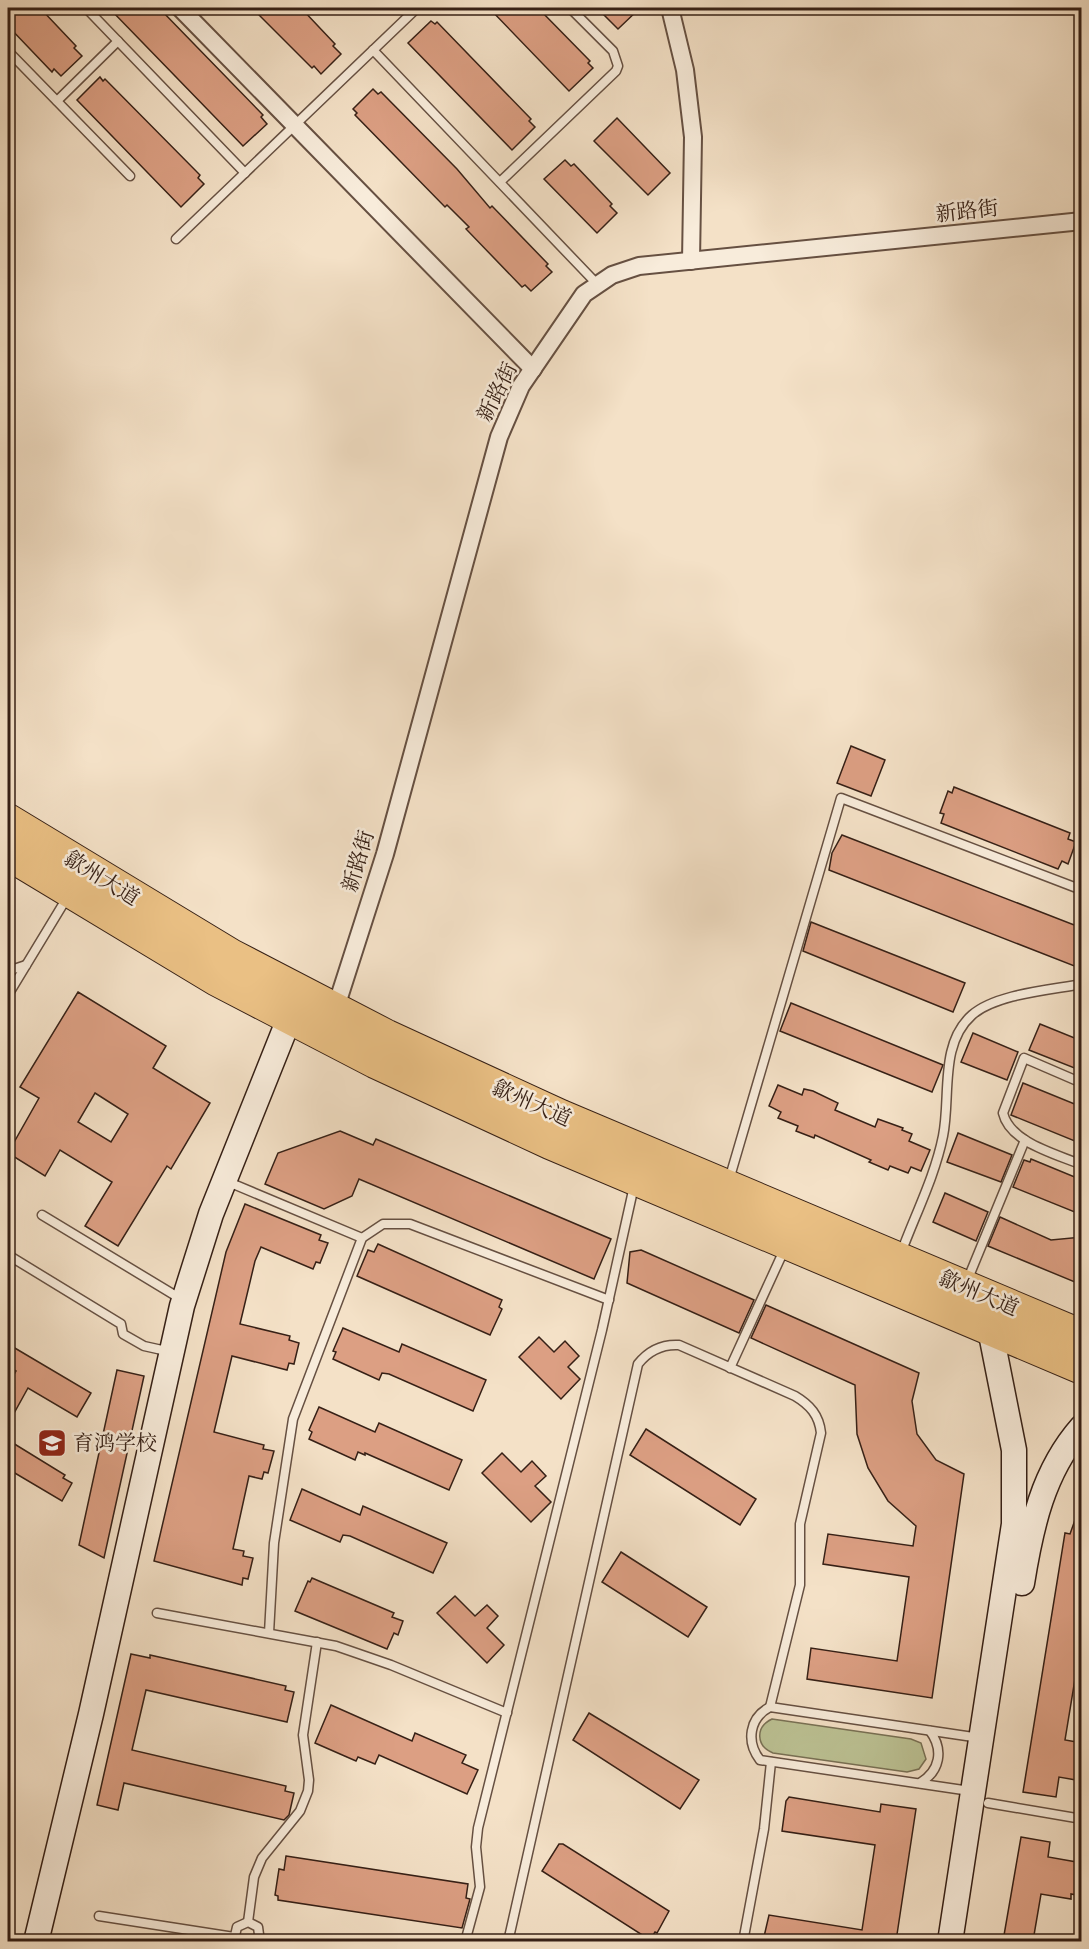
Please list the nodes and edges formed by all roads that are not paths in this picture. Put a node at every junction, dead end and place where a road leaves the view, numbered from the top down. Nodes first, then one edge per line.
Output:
1 (86, 8) edge
2 (180, 8) edge
3 (417, 8) edge
4 (570, 8) edge
5 (670, 8) edge
6 (118, 41) junction
7 (373, 50) junction
8 (8, 51) edge
9 (57, 101) junction
10 (294, 125) junction
11 (245, 173) junction
12 (130, 176) dead end
13 (500, 182) junction
14 (1082, 221) edge
15 (176, 239) dead end
16 (691, 261) junction
17 (597, 284) junction
18 (532, 369) junction
19 (8, 820) edge
20 (8, 854) edge
21 (1082, 890) edge
22 (69, 893) junction
23 (26, 964) junction
24 (8, 972) edge
25 (1082, 984) edge
26 (8, 995) edge
27 (336, 1010) junction
28 (289, 1019) junction
29 (1082, 1083) edge
30 (1025, 1140) junction
31 (1082, 1165) edge
32 (636, 1179) junction
33 (224, 1180) junction
34 (727, 1186) junction
35 (42, 1215) dead end
36 (362, 1238) junction
37 (788, 1243) junction
38 (8, 1255) edge
39 (899, 1259) junction
40 (965, 1287) junction
41 (609, 1300) junction
42 (184, 1301) junction
43 (990, 1329) junction
44 (1082, 1336) edge
45 (171, 1352) junction
46 (730, 1368) junction
47 (1082, 1368) edge
48 (1082, 1427) edge
49 (157, 1613) dead end
50 (269, 1633) junction
51 (317, 1642) junction
52 (770, 1707) junction
53 (507, 1713) junction
54 (930, 1731) junction
55 (982, 1738) junction
56 (771, 1762) junction
57 (920, 1783) junction
58 (981, 1797) junction
59 (1082, 1820) edge
60 (99, 1916) dead end
61 (248, 1922) junction
62 (234, 1939) edge
63 (36, 1941) edge
64 (260, 1941) edge
65 (465, 1941) edge
66 (507, 1941) edge
67 (743, 1941) edge
68 (950, 1941) edge
69 (967, 1941) edge

1 - 6 lane
2 - 10 street
3 - 7 lane
4 - 13 lane
5 - 16 street
6 - 9 lane
6 - 11 lane
7 - 10 lane
7 - 13 lane
8 - 9 lane
9 - 12 lane
10 - 11 lane
10 - 18 street
11 - 15 lane
13 - 17 lane
14 - 16 street, 新路街
16 - 17 street, 新路街
17 - 18 street, 新路街
18 - 27 street, 新路街
19 - 27 highway, 歙州大道
20 - 22 highway, 歙州大道
21 - 34 lane
22 - 23 lane
22 - 28 highway, 歙州大道
23 - 24 lane
23 - 26 lane
25 - 39 lane
27 - 34 highway, 歙州大道
28 - 32 highway, 歙州大道
28 - 33 street
29 - 30 lane
30 - 31 lane
30 - 40 lane
32 - 37 highway, 歙州大道
32 - 41 lane
33 - 36 lane
33 - 42 street
34 - 39 highway, 歙州大道
35 - 42 lane
36 - 41 lane
36 - 50 lane
37 - 43 highway, 歙州大道
37 - 46 lane
38 - 45 lane
39 - 40 highway, 歙州大道
40 - 44 highway, 歙州大道
41 - 53 lane
42 - 45 street
43 - 47 highway, 歙州大道
43 - 55 street
45 - 63 street
46 - 52 lane
46 - 66 lane
48 - 58 street
49 - 50 lane
50 - 51 lane
51 - 53 lane
51 - 61 lane
52 - 54 lane
52 - 56 lane
53 - 65 lane
54 - 55 lane
54 - 57 lane
55 - 58 street
56 - 57 lane
56 - 67 lane
57 - 58 lane
58 - 59 lane
58 - 68 street
58 - 69 street
60 - 62 lane
61 - 62 lane
61 - 64 lane

